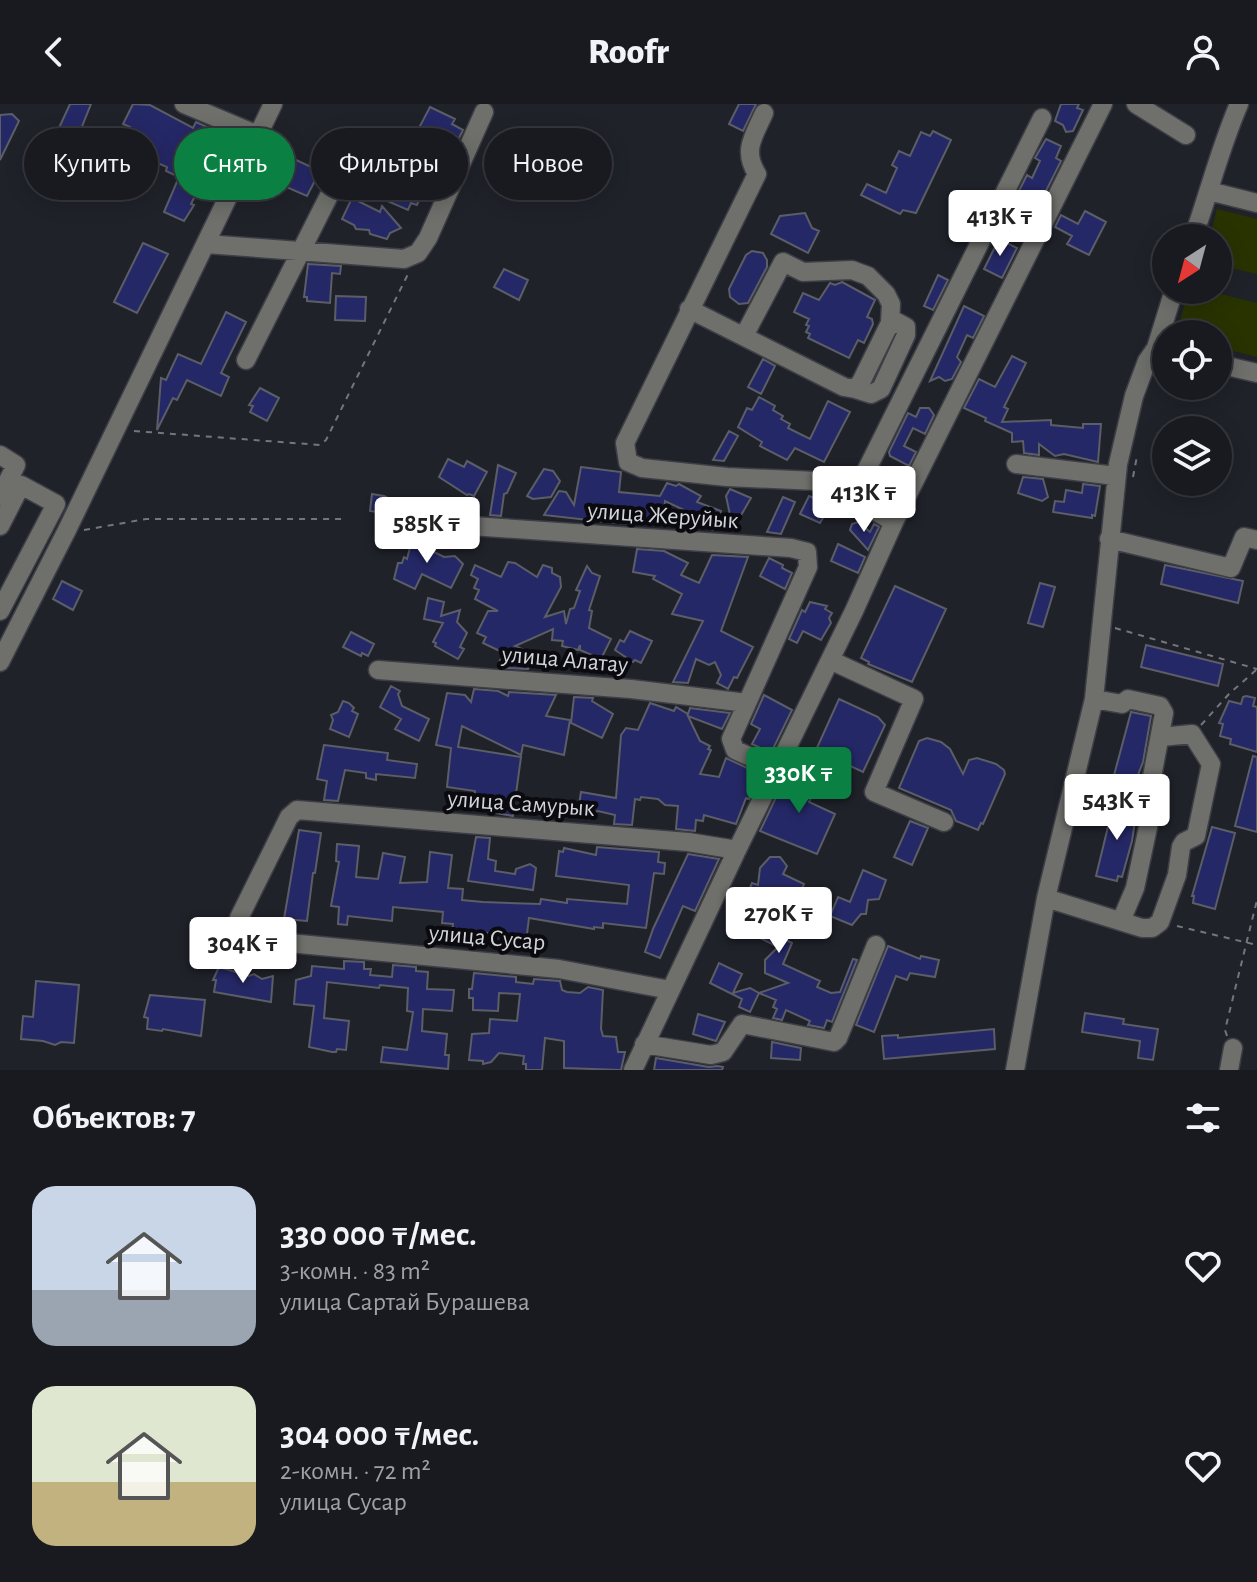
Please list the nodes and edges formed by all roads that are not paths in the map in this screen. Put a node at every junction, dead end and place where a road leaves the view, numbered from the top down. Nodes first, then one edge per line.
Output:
1 (184, 104) edge
2 (273, 104) edge
3 (1103, 104) edge
4 (1136, 104) edge
5 (1239, 104) edge
6 (484, 112) dead end
7 (764, 113) dead end
8 (1042, 118) dead end
9 (241, 128) edge
10 (261, 128) edge
11 (1186, 135) dead end
12 (1209, 191) junction
13 (227, 200) edge
14 (327, 200) edge
15 (1257, 203) edge
16 (1198, 224) edge
17 (206, 244) junction
18 (301, 252) junction
19 (689, 309) junction
20 (744, 336) junction
21 (1152, 357) edge
22 (246, 360) dead end
23 (1232, 367) edge
24 (1257, 373) edge
25 (0, 455) edge
26 (1016, 464) dead end
27 (1124, 480) junction
28 (860, 483) junction
29 (0, 496) edge
30 (399, 521) dead end
31 (894, 522) junction
32 (0, 526) edge
33 (1109, 539) junction
34 (1257, 540) edge
35 (0, 608) edge
36 (21, 619) junction
37 (830, 660) junction
38 (0, 662) edge
39 (378, 670) dead end
40 (1094, 699) junction
41 (747, 703) junction
42 (1161, 737) junction
43 (778, 769) junction
44 (302, 811) joint
45 (944, 822) dead end
46 (1147, 835) junction
47 (1181, 847) junction
48 (737, 850) junction
49 (1046, 898) junction
50 (1121, 921) junction
51 (876, 945) dead end
52 (670, 990) junction
53 (644, 1044) junction
54 (1233, 1048) road end
55 (633, 1070) edge
56 (1015, 1070) edge
57 (1229, 1070) edge

1 - 9 street
2 - 10 street
3 - 31 street
4 - 11 street
5 - 12 street
6 - 18 street
7 - 19 street
8 - 28 street
12 - 15 street
12 - 16 street
13 - 17 street
14 - 18 street
17 - 18 street
17 - 36 street
18 - 22 street
19 - 20 street
19 - 28 street
20 - 20 street
21 - 27 street
23 - 24 street
25 - 29 street
26 - 27 street
27 - 33 street
28 - 31 street
30 - 41 street, улица Жеруйык
31 - 37 street
32 - 35 street
33 - 34 street
33 - 40 street
35 - 36 street
36 - 38 street
37 - 43 street
37 - 45 street
39 - 41 street, улица Алатау
40 - 42 street
40 - 49 street
41 - 43 street, улица Жеруйык
42 - 46 street
42 - 47 street
43 - 48 street
44 - 48 street, улица Самурык
44 - 52 street, улица Сусар
46 - 47 street
46 - 50 street
47 - 50 street
48 - 52 street
49 - 50 street
49 - 56 street
51 - 53 street
52 - 53 street
53 - 55 street
54 - 57 street

